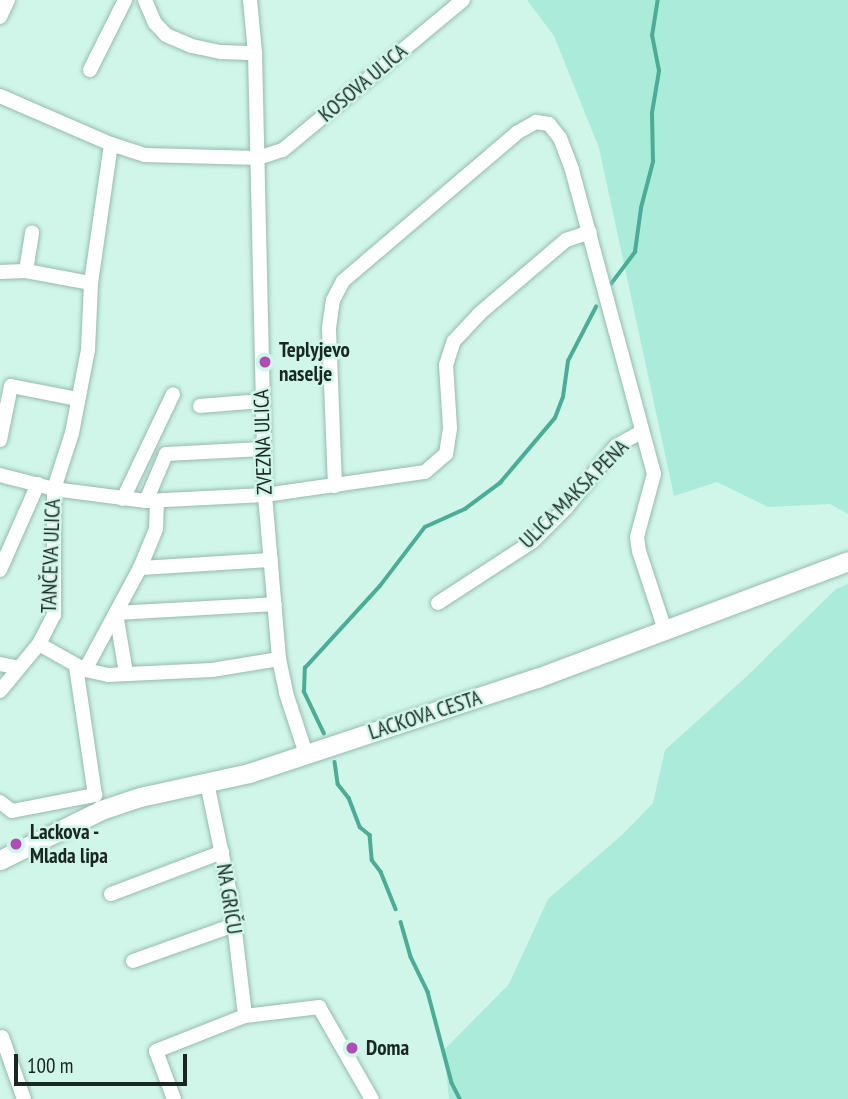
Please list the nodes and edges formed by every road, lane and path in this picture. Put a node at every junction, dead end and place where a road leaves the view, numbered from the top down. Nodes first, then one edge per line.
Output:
1 (8, 0) edge
2 (125, 0) edge
3 (145, 0) edge
4 (250, 0) edge
5 (463, 0) edge
6 (0, 17) edge
7 (256, 53) junction
8 (90, 70) dead end
9 (0, 96) edge
10 (111, 144) junction
11 (258, 158) junction
12 (32, 232) dead end
13 (590, 232) junction
14 (26, 271) junction
15 (0, 272) edge
16 (91, 283) junction
17 (173, 394) dead end
18 (77, 399) junction
19 (261, 401) junction
20 (200, 406) dead end
21 (641, 432) junction
22 (0, 440) edge
23 (263, 449) junction
24 (0, 475) edge
25 (38, 484) junction
26 (335, 486) junction
27 (54, 489) junction
28 (265, 495) junction
29 (123, 499) junction
30 (151, 501) junction
31 (271, 560) junction
32 (848, 561) edge
33 (140, 568) junction
34 (0, 570) edge
35 (275, 604) junction
36 (438, 604) dead end
37 (116, 613) junction
38 (665, 630) junction
39 (39, 644) junction
40 (279, 659) junction
41 (0, 664) edge
42 (19, 668) junction
43 (80, 668) junction
44 (125, 673) junction
45 (0, 691) edge
46 (306, 754) junction
47 (207, 783) junction
48 (0, 802) edge
49 (222, 852) junction
50 (0, 860) edge
51 (111, 894) dead end
52 (234, 925) junction
53 (133, 961) dead end
54 (245, 1016) junction
55 (2, 1037) dead end
56 (24, 1099) edge
57 (174, 1099) edge
58 (372, 1099) edge

1 - 6 street
2 - 8 street
3 - 7 street
4 - 7 street, ZVEZNA ULICA
5 - 11 street, KOSOVA ULICA
7 - 11 street, ZVEZNA ULICA
9 - 10 street
10 - 11 street
10 - 16 street, TANČEVA ULICA
11 - 19 street, ZVEZNA ULICA
12 - 14 street
13 - 21 street
13 - 26 street
13 - 26 street
14 - 15 street
14 - 16 street
16 - 18 street, TANČEVA ULICA
17 - 29 street
18 - 22 street
18 - 27 street, TANČEVA ULICA
19 - 20 street
19 - 23 street, ZVEZNA ULICA
21 - 36 street, ULICA MAKSA PENA
21 - 38 street
23 - 28 street, ZVEZNA ULICA
23 - 30 street
24 - 25 street
25 - 27 street
25 - 34 street
26 - 28 street
27 - 29 street
27 - 39 street, TANČEVA ULICA
28 - 30 street
28 - 31 street, ZVEZNA ULICA
29 - 30 street
30 - 33 street
31 - 33 street
31 - 35 street, ZVEZNA ULICA
32 - 38 street, LACKOVA CESTA
33 - 37 street
35 - 37 street
35 - 40 street, ZVEZNA ULICA
37 - 43 street
37 - 44 street
38 - 46 street, LACKOVA CESTA
39 - 42 street, TANČEVA ULICA
39 - 43 street
40 - 44 street
40 - 46 street, ZVEZNA ULICA
41 - 42 street
42 - 45 street, TANČEVA ULICA
43 - 44 street
43 - 48 street
46 - 47 street, LACKOVA CESTA
47 - 49 street, NA GRIČU
47 - 50 street, LACKOVA CESTA
49 - 51 street
49 - 52 street, NA GRIČU
52 - 53 street
52 - 54 street, NA GRIČU
54 - 57 street
54 - 58 street
55 - 56 street

